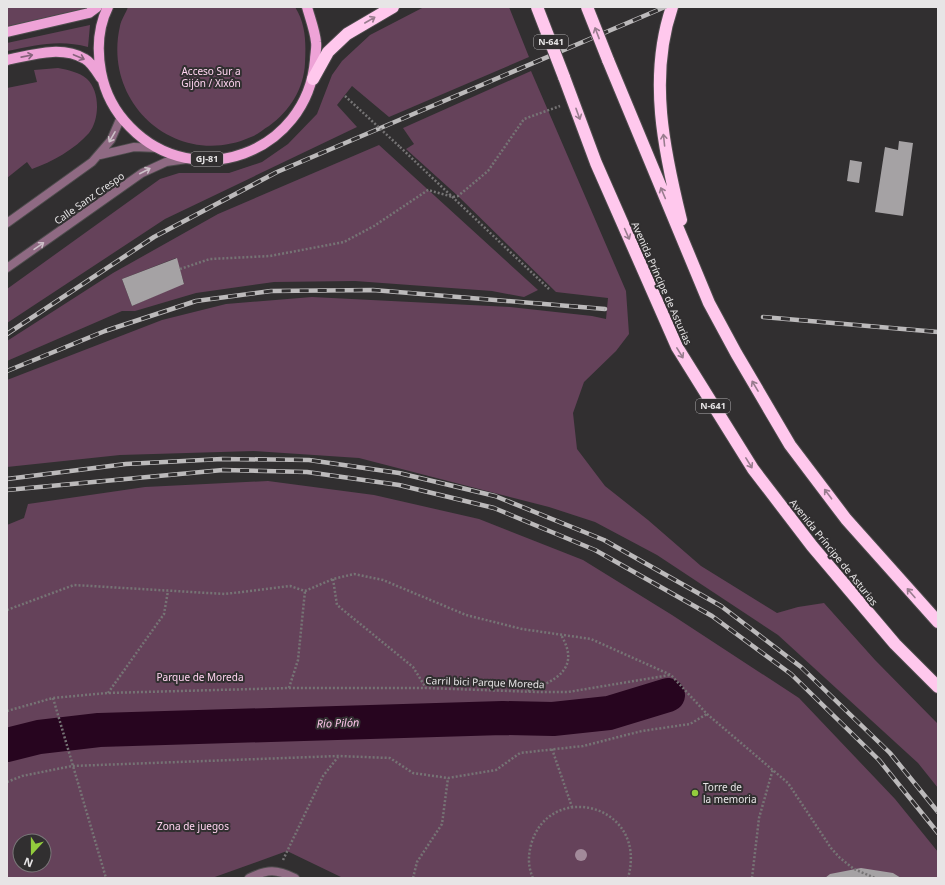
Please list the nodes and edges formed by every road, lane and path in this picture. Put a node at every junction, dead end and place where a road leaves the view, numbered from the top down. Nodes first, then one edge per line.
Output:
1 (97, 7) edge
2 (108, 7) edge
3 (307, 7) edge
4 (393, 7) edge
5 (537, 7) edge
6 (587, 7) edge
7 (672, 7) edge
8 (7, 32) edge
9 (7, 60) edge
10 (102, 79) junction
11 (313, 79) junction
12 (345, 96) dead end
13 (574, 103) junction
14 (121, 117) junction
15 (159, 148) junction
16 (100, 154) junction
17 (189, 158) junction
18 (453, 197) junction
19 (7, 223) edge
20 (691, 260) junction
21 (7, 268) edge
22 (180, 269) dead end
23 (549, 289) dead end
24 (333, 579) junction
25 (168, 591) junction
26 (305, 591) junction
27 (7, 610) edge
28 (938, 622) edge
29 (561, 635) junction
30 (670, 675) junction
31 (938, 687) edge
32 (289, 688) junction
33 (426, 688) junction
34 (526, 692) junction
35 (107, 693) junction
36 (53, 698) junction
37 (7, 711) edge
38 (708, 714) junction
39 (552, 749) junction
40 (338, 756) junction
41 (72, 766) junction
42 (772, 769) junction
43 (448, 778) junction
44 (7, 782) edge
45 (572, 807) junction
46 (279, 871) junction
47 (106, 878) edge
48 (249, 878) edge
49 (295, 878) edge
50 (412, 878) edge
51 (533, 878) edge
52 (628, 878) edge
53 (752, 878) edge
54 (875, 878) edge

1 - 8 main road
2 - 10 main road, GJ-81
3 - 11 main road, GJ-81
11 -> 4 highway, GJ-81
5 - 13 highway, Avenida Príncipe de Asturias / N-641, bridge
20 -> 6 highway, bridge
20 -> 7 highway
9 -> 10 main road
10 - 14 main road, GJ-81
11 - 17 main road, GJ-81
12 - 18 path, bridge
13 - 18 path
13 -> 31 highway, Avenida Príncipe de Asturias / N-641
14 - 15 main road, GJ-81
14 -> 16 street
15 - 16 street
15 - 17 main road, GJ-81
16 - 19 street
21 -> 17 street, Calle Sanz Crespo
18 - 22 path
18 - 23 path
28 -> 20 highway
24 - 26 path
24 - 29 path
24 - 33 path
25 - 26 path
25 - 27 path
25 - 35 path
26 - 32 path
29 - 30 path
29 - 34 path
30 - 34 path, Carril bici Parque Moreda
30 - 38 path
32 - 33 path, Carril bici Parque Moreda
32 - 35 path, Carril bici Parque Moreda
33 - 34 path, Carril bici Parque Moreda
35 - 36 path, Carril bici Parque Moreda
36 - 37 path, Carril bici Parque Moreda
36 - 41 path
38 - 39 path
38 - 42 path
39 - 43 path
39 - 45 path
40 - 41 path
40 - 43 path
40 - 46 path
41 - 44 path
41 - 47 path
42 - 53 path
42 - 54 path
43 - 50 path
45 - 51 path
45 - 52 path
46 - 48 street
46 - 49 street

